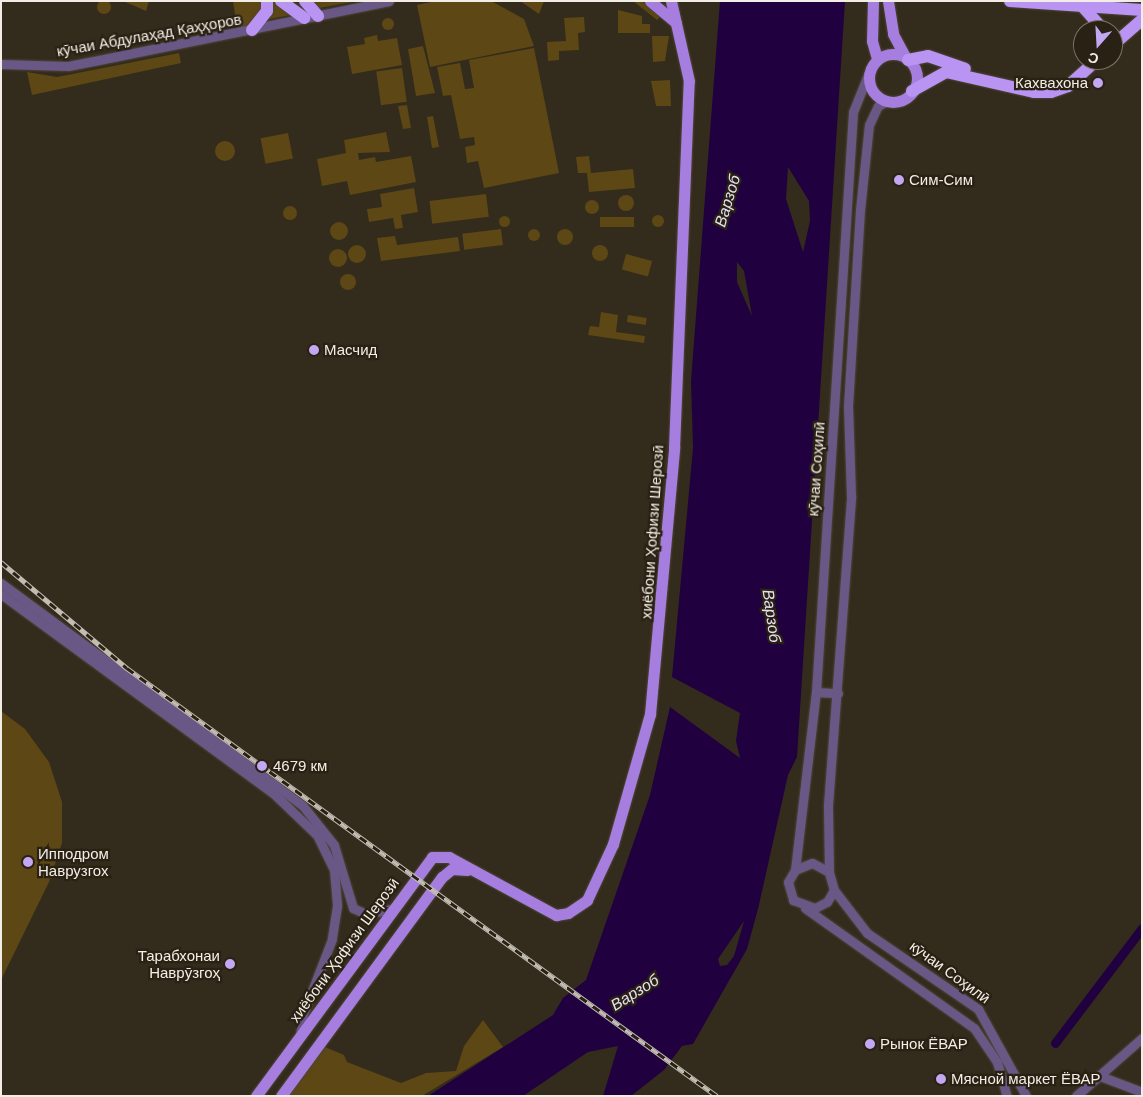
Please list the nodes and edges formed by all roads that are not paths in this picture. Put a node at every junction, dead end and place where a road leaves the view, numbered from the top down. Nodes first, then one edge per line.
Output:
1 (267, 1) edge
2 (281, 1) edge
3 (305, 1) edge
4 (389, 1) edge
5 (650, 1) edge
6 (671, 1) edge
7 (873, 1) edge
8 (888, 1) edge
9 (1010, 1) edge
10 (1083, 7) junction
11 (1142, 10) edge
12 (318, 16) junction
13 (304, 18) junction
14 (1095, 20) edge
15 (1142, 20) edge
16 (676, 23) junction
17 (252, 30) junction
18 (1123, 36) edge
19 (878, 59) junction
20 (906, 59) junction
21 (1, 64) edge
22 (1086, 70) edge
23 (869, 72) junction
24 (983, 77) junction
25 (912, 91) junction
26 (887, 101) junction
27 (1, 583) edge
28 (1, 594) edge
29 (131, 685) junction
30 (816, 692) junction
31 (838, 693) junction
32 (226, 753) junction
33 (469, 870) junction
34 (795, 870) junction
35 (829, 872) junction
36 (834, 890) junction
37 (805, 908) junction
38 (392, 909) junction
39 (298, 1038) junction
40 (1142, 1038) edge
41 (314, 1052) junction
42 (1100, 1076) junction
43 (1142, 1092) edge
44 (256, 1096) edge
45 (281, 1096) edge
46 (1007, 1096) edge
47 (1026, 1096) edge
48 (1076, 1096) edge

1 - 17 highway
2 - 13 highway
3 - 12 highway
4 - 12 street, кӯчаи Абдулаҳад Қаҳҳоров
5 - 16 main road
6 - 16 main road, хиёбони Ҳофизи Шерозӣ
7 - 19 main road
8 - 20 main road
9 - 10 highway
10 - 11 highway
10 - 14 highway
12 - 13 street, кӯчаи Абдулаҳад Қаҳҳоров
13 - 17 street, кӯчаи Абдулаҳад Қаҳҳоров
15 - 18 highway
16 - 33 main road, хиёбони Ҳофизи Шерозӣ
17 - 21 street, кӯчаи Абдулаҳад Қаҳҳоров
19 - 20 main road
19 - 23 main road
20 - 24 highway
20 - 25 main road
22 - 24 highway
23 - 26 main road
23 - 30 street, кӯчаи Соҳилӣ
24 - 25 highway
25 - 26 main road
26 - 31 street, кӯчаи Соҳилӣ
27 - 29 street
28 - 29 street
29 - 32 street
30 - 31 street
30 - 34 street, кӯчаи Соҳилӣ
31 - 35 street, кӯчаи Соҳилӣ
32 - 38 street
32 - 39 street
33 - 38 main road, хиёбони Ҳофизи Шерозӣ
33 - 41 main road
34 - 35 street
34 - 37 street, кӯчаи Соҳилӣ
35 - 36 street, кӯчаи Соҳилӣ
36 - 37 street
36 - 47 street, кӯчаи Соҳилӣ
37 - 46 street, кӯчаи Соҳилӣ
38 - 39 main road, хиёбони Ҳофизи Шерозӣ
39 - 41 main road
39 - 44 main road, хиёбони Ҳофизи Шерозӣ
40 - 42 street
41 - 45 main road
42 - 43 street
42 - 48 street

